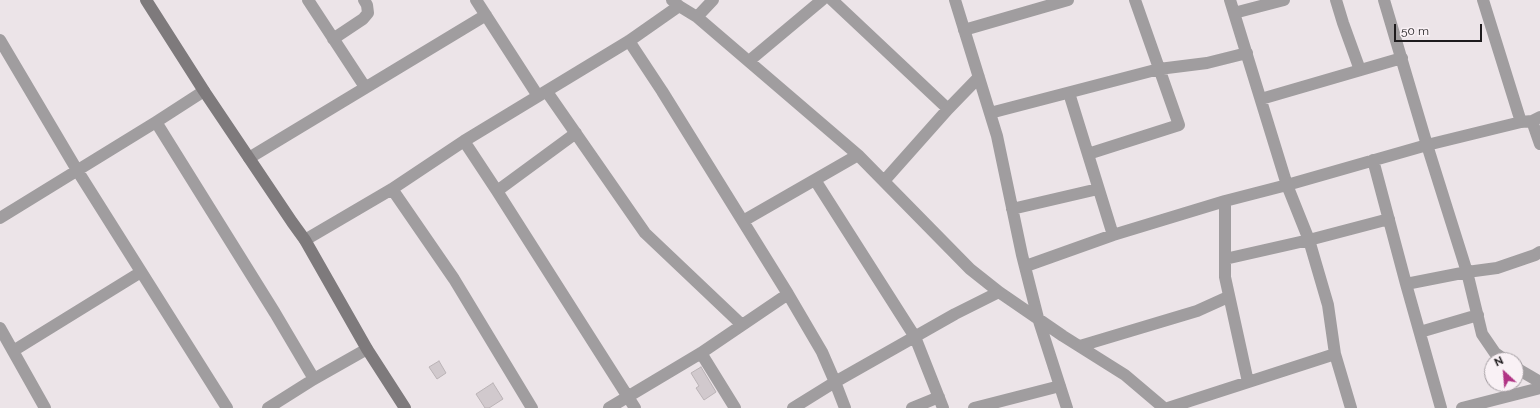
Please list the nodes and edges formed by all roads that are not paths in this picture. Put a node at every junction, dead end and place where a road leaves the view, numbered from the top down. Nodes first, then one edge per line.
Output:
1 (146, 0) edge
2 (308, 0) edge
3 (364, 0) edge
4 (476, 0) edge
5 (713, 0) edge
6 (822, 0) edge
7 (832, 0) edge
8 (955, 0) edge
9 (1068, 0) edge
10 (1135, 0) edge
11 (1230, 0) edge
12 (1284, 0) edge
13 (1336, 0) edge
14 (1384, 0) edge
15 (1483, 0) edge
16 (676, 3) edge
17 (1234, 13) junction
18 (486, 15) junction
19 (697, 17) junction
20 (964, 30) junction
21 (333, 39) junction
22 (0, 40) edge
23 (629, 41) junction
24 (1246, 53) junction
25 (1402, 58) junction
26 (749, 61) junction
27 (1159, 69) junction
28 (1360, 70) junction
29 (979, 77) junction
30 (365, 87) junction
31 (204, 91) junction
32 (1069, 92) junction
33 (542, 94) junction
34 (1261, 99) junction
35 (948, 109) junction
36 (990, 113) junction
37 (1531, 120) edge
38 (156, 122) junction
39 (576, 133) junction
40 (464, 141) junction
41 (1540, 144) edge
42 (1427, 145) junction
43 (1088, 154) junction
44 (858, 155) junction
45 (249, 158) junction
46 (1373, 160) junction
47 (77, 170) junction
48 (815, 180) junction
49 (884, 181) junction
50 (1287, 185) junction
51 (392, 188) junction
52 (1098, 189) junction
53 (498, 190) junction
54 (1225, 201) junction
55 (1012, 209) junction
56 (0, 218) edge
57 (1389, 219) junction
58 (743, 221) junction
59 (1113, 235) junction
60 (305, 240) junction
61 (1309, 240) junction
62 (1540, 252) edge
63 (1225, 259) junction
64 (1026, 266) junction
65 (141, 272) junction
66 (1467, 272) junction
67 (1406, 284) junction
68 (999, 292) junction
69 (788, 294) junction
70 (1228, 296) junction
71 (1478, 315) junction
72 (1038, 318) junction
73 (742, 325) junction
74 (0, 328) edge
75 (1420, 332) junction
76 (915, 337) junction
77 (1080, 346) junction
78 (367, 349) junction
79 (13, 351) junction
80 (1494, 352) edge
81 (701, 353) junction
82 (1334, 354) junction
83 (1524, 373) edge
84 (314, 379) junction
85 (836, 382) junction
86 (1248, 382) junction
87 (1540, 382) edge
88 (1060, 386) junction
89 (1540, 388) edge
90 (628, 397) junction
91 (941, 402) edge
92 (45, 408) edge
93 (227, 408) edge
94 (268, 408) edge
95 (405, 408) edge
96 (532, 408) edge
97 (609, 408) edge
98 (635, 408) edge
99 (735, 408) edge
100 (793, 408) edge
101 (846, 408) edge
102 (912, 408) edge
103 (974, 408) edge
104 (1066, 408) edge
105 (1164, 408) edge
106 (1168, 408) edge
107 (1351, 408) edge
108 (1441, 408) edge
109 (1462, 408) edge

1 - 31 street
2 - 21 street
3 - 21 street
4 - 18 street
5 - 19 street
6 - 26 street
7 - 35 street
8 - 20 street
9 - 20 street
10 - 27 street
11 - 17 street
12 - 17 street
13 - 28 street
14 - 25 street
15 - 37 street
16 - 19 street
16 - 23 street
17 - 24 street
18 - 30 street
18 - 33 street
19 - 26 street
20 - 29 street
21 - 30 street
22 - 47 street
23 - 33 street
23 - 58 street
24 - 27 street
24 - 34 street
25 - 28 street
25 - 42 street
26 - 44 street
27 - 32 street
27 - 43 street
28 - 34 street
29 - 35 street
29 - 36 street
30 - 45 street
31 - 38 street
31 - 45 street
32 - 36 street
32 - 43 street
33 - 39 street
33 - 40 street
34 - 50 street
35 - 49 street
36 - 55 street
37 - 41 street
37 - 42 street
38 - 47 street
38 - 84 street
39 - 53 street
39 - 73 street
40 - 51 street
40 - 53 street
42 - 46 street
42 - 66 street
43 - 52 street
44 - 48 street
44 - 49 street
45 - 60 street
46 - 50 street
46 - 57 street
47 - 56 street
47 - 65 street
48 - 58 street
48 - 76 street
49 - 68 street
50 - 54 street
50 - 61 street
51 - 60 street
51 - 96 street
52 - 55 street
52 - 59 street
53 - 90 street
54 - 59 street
54 - 63 street
55 - 64 street
57 - 61 street
57 - 67 street
58 - 69 street
59 - 64 street
60 - 78 street
61 - 63 street
61 - 82 street
62 - 66 street
63 - 70 street
64 - 72 street
65 - 79 street
65 - 93 street
66 - 67 street
66 - 71 street
67 - 75 street
68 - 72 street
68 - 76 street
69 - 73 street
69 - 85 street
70 - 77 street
70 - 86 street
71 - 75 street
71 - 80 street
72 - 77 street
72 - 88 street
73 - 81 street
74 - 79 street
75 - 108 street
76 - 85 street
76 - 91 street
77 - 105 street
78 - 84 street
78 - 95 street
79 - 92 street
81 - 90 street
81 - 99 street
82 - 86 street
82 - 107 street
83 - 87 street
84 - 94 street
85 - 100 street
85 - 101 street
86 - 106 street
88 - 103 street
88 - 104 street
89 - 109 street
90 - 97 street
90 - 98 street
91 - 102 street

